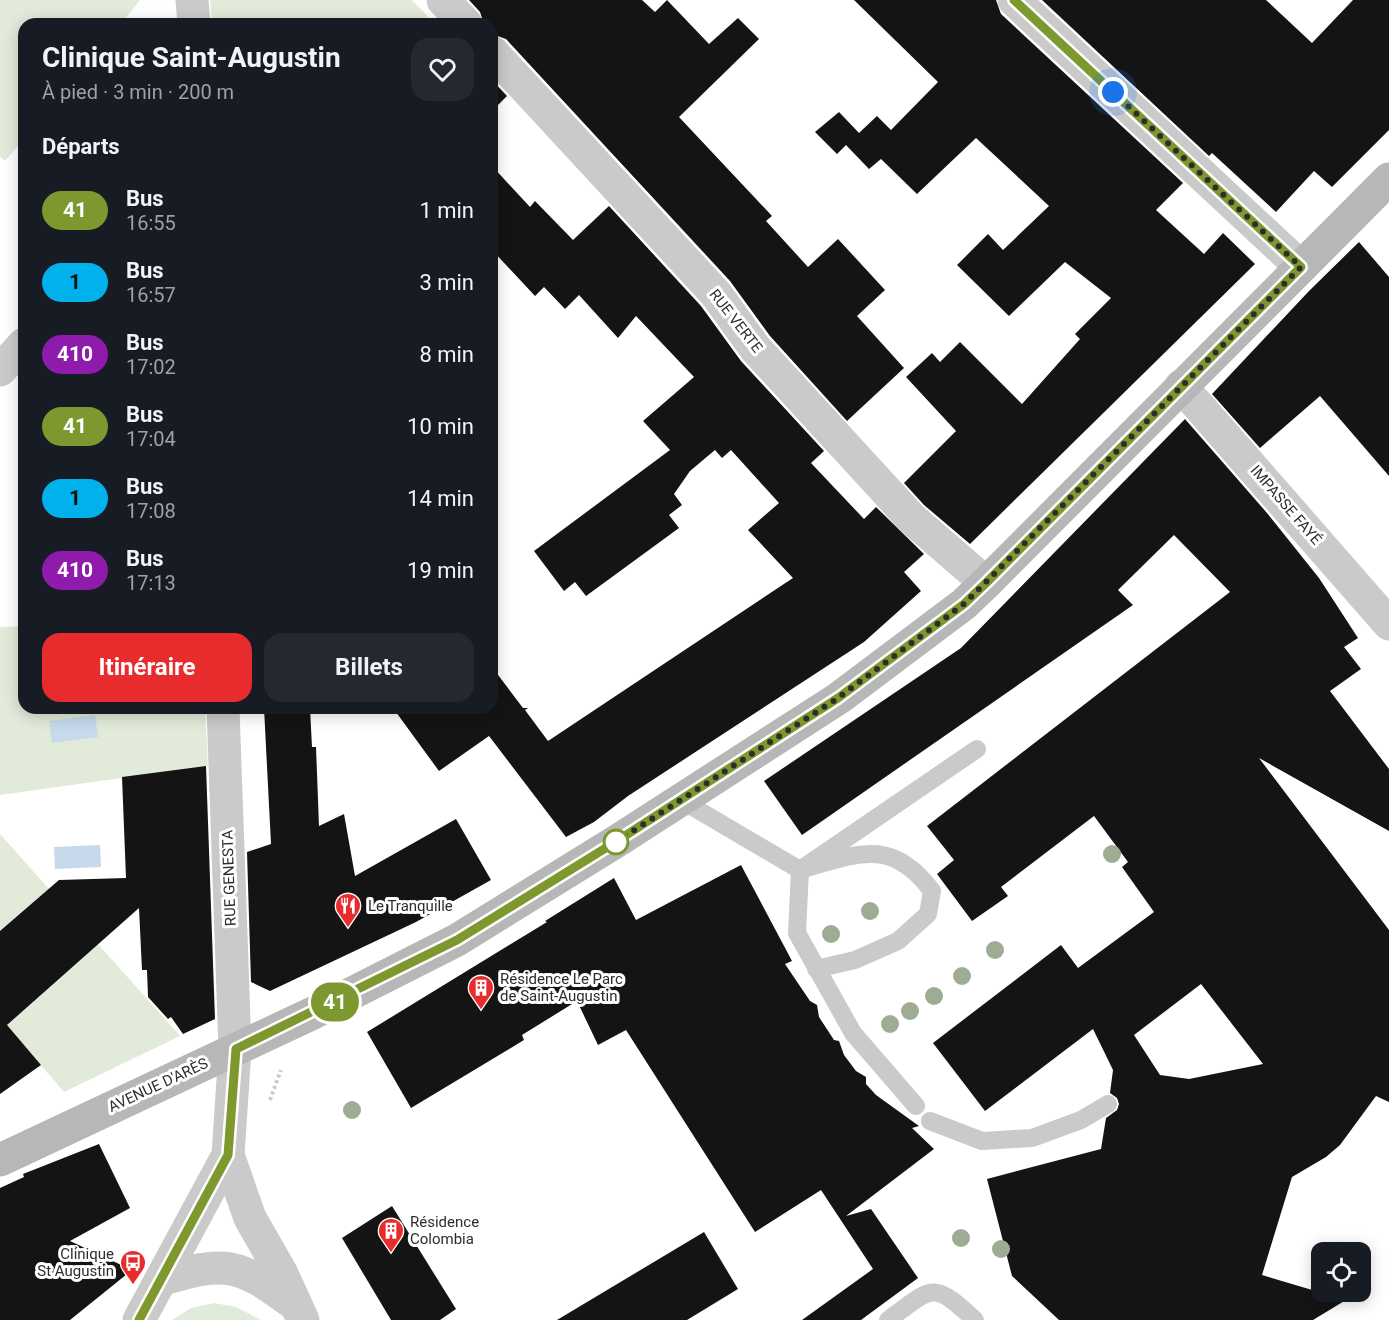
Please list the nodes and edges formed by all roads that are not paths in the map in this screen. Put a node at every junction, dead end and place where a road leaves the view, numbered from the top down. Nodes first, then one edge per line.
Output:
1 (192, 0) edge
2 (443, 0) edge
3 (1014, 0) edge
4 (194, 18) edge
5 (460, 18) edge
6 (498, 58) edge
7 (1389, 178) edge
8 (1301, 267) junction
9 (18, 350) edge
10 (0, 370) edge
11 (1181, 386) junction
12 (986, 583) junction
13 (1389, 624) edge
14 (223, 714) edge
15 (977, 749) dead end
16 (681, 800) junction
17 (800, 870) junction
18 (816, 969) junction
19 (236, 1049) junction
20 (1108, 1104) dead end
21 (916, 1106) dead end
22 (930, 1121) dead end
23 (228, 1155) junction
24 (0, 1160) edge
25 (161, 1280) junction
26 (298, 1311) edge
27 (140, 1320) edge
28 (888, 1320) edge
29 (975, 1320) edge

1 - 4 street
2 - 5 street
3 - 8 street
6 - 12 street, RUE VERTE
7 - 8 main road, AVENUE D'ARÈS
8 - 11 main road, AVENUE D'ARÈS
9 - 10 street
11 - 12 main road, AVENUE D'ARÈS
11 - 13 street, IMPASSE FAYÉ
12 - 16 main road, AVENUE D'ARÈS
14 - 19 street, RUE GENESTA
15 - 17 lane
16 - 17 lane
16 - 19 main road, AVENUE D'ARÈS
17 - 18 lane
17 - 18 lane
18 - 21 lane
19 - 23 street, RUE GENESTA
19 - 24 main road, AVENUE D'ARÈS
20 - 22 lane
23 - 25 street
23 - 26 street
25 - 26 street
25 - 27 street
28 - 29 lane

